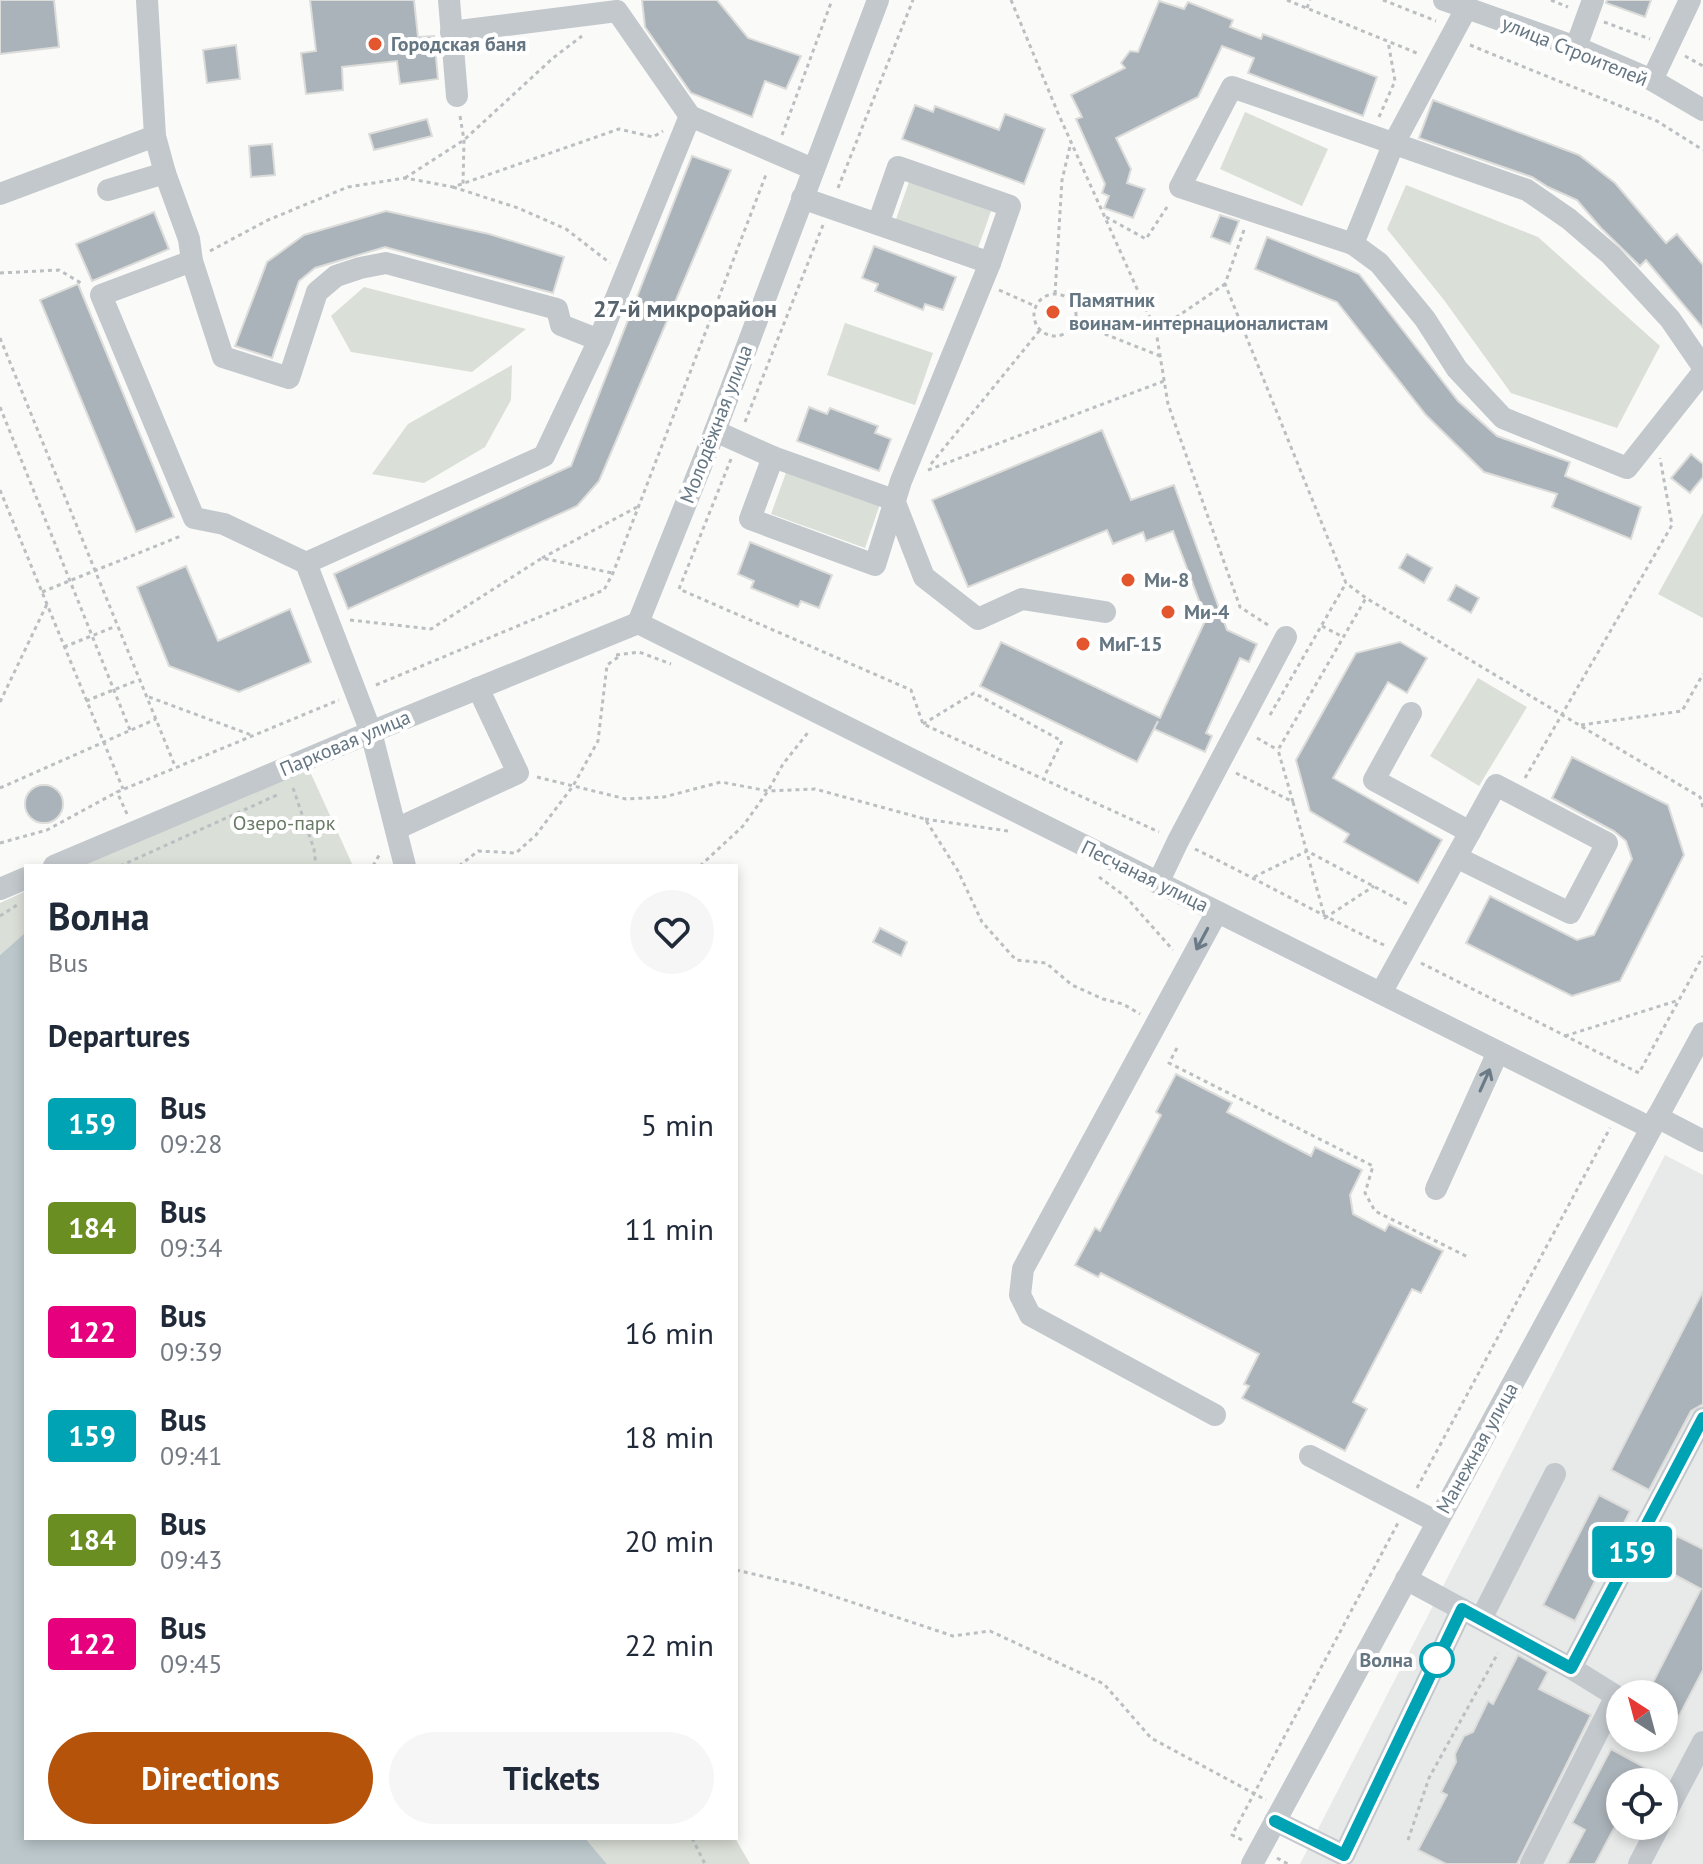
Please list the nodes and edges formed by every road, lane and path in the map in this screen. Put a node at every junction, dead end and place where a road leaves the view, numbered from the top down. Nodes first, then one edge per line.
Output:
1 (147, 0) edge
2 (449, 0) edge
3 (832, 0) edge
4 (878, 0) edge
5 (913, 0) edge
6 (1010, 0) edge
7 (1287, 0) edge
8 (1310, 0) edge
9 (1383, 0) edge
10 (1444, 0) edge
11 (1551, 0) edge
12 (1690, 0) edge
13 (1307, 8) junction
14 (1590, 8) edge
15 (1466, 9) junction
16 (451, 32) junction
17 (585, 34) dead end
18 (1388, 41) junction
19 (1449, 41) junction
20 (1668, 46) junction
21 (1576, 47) junction
22 (1703, 66) edge
23 (1652, 80) junction
24 (457, 96) joint
25 (1703, 110) edge
26 (690, 116) junction
27 (155, 136) junction
28 (1370, 137) junction
29 (464, 140) junction
30 (1071, 142) junction
31 (1393, 145) junction
32 (1703, 150) edge
33 (775, 153) junction
34 (813, 169) junction
35 (165, 173) junction
36 (405, 178) junction
37 (463, 184) junction
38 (453, 187) junction
39 (1180, 187) junction
40 (108, 190) dead end
41 (0, 194) edge
42 (802, 198) junction
43 (830, 208) junction
44 (1251, 212) junction
45 (1104, 215) junction
46 (878, 224) junction
47 (1353, 244) junction
48 (192, 261) junction
49 (0, 273) edge
50 (986, 273) junction
51 (626, 275) junction
52 (81, 283) dead end
53 (1225, 284) junction
54 (1055, 294) junction
55 (1035, 306) junction
56 (1075, 322) junction
57 (1040, 330) junction
58 (1156, 331) junction
59 (0, 339) edge
60 (599, 340) junction
61 (1160, 356) junction
62 (1703, 370) edge
63 (1164, 381) junction
64 (0, 407) edge
65 (715, 431) junction
66 (1656, 432) junction
67 (738, 441) junction
68 (773, 457) junction
69 (0, 490) edge
70 (894, 500) junction
71 (639, 505) junction
72 (194, 518) junction
73 (542, 558) junction
74 (306, 563) junction
75 (95, 571) junction
76 (613, 573) junction
77 (70, 581) junction
78 (1346, 583) junction
79 (42, 592) junction
80 (1366, 598) junction
81 (47, 604) junction
82 (1105, 612) dead end
83 (327, 618) junction
84 (117, 626) junction
85 (1321, 626) junction
86 (645, 627) junction
87 (92, 636) junction
88 (1286, 637) joint
89 (1343, 637) junction
90 (64, 647) junction
91 (622, 654) junction
92 (609, 656) dead end
93 (679, 667) dead end
94 (1703, 674) edge
95 (139, 680) junction
96 (478, 688) junction
97 (114, 690) junction
98 (911, 690) dead end
99 (356, 693) junction
100 (146, 696) junction
101 (86, 701) junction
102 (0, 702) edge
103 (1411, 713) dead end
104 (1562, 713) junction
105 (821, 714) junction
106 (156, 719) junction
107 (923, 724) dead end
108 (1264, 725) dead end
109 (1581, 725) junction
110 (1240, 727) junction
111 (130, 730) junction
112 (371, 732) junction
113 (254, 736) junction
114 (103, 741) junction
115 (1278, 750) junction
116 (1243, 762) dead end
117 (175, 766) junction
118 (518, 773) junction
119 (1043, 778) dead end
120 (573, 786) junction
121 (0, 788) edge
122 (293, 788) dead end
123 (123, 789) junction
124 (768, 791) junction
125 (117, 792) junction
126 (280, 794) dead end
127 (1515, 795) junction
128 (1293, 802) junction
129 (1703, 807) edge
130 (925, 819) junction
131 (1006, 826) dead end
132 (396, 829) junction
133 (135, 832) junction
134 (1470, 832) junction
135 (0, 843) edge
136 (1307, 851) junction
137 (1456, 857) junction
138 (59, 864) edge
139 (124, 864) edge
140 (316, 864) edge
141 (405, 864) edge
142 (462, 864) edge
143 (702, 864) edge
144 (1089, 869) dead end
145 (1254, 877) dead end
146 (24, 879) edge
147 (1158, 883) junction
148 (1374, 886) junction
149 (0, 889) edge
150 (24, 901) edge
151 (1408, 904) dead end
152 (1217, 912) junction
153 (0, 916) edge
154 (1403, 954) junction
155 (1703, 956) edge
156 (1188, 967) junction
157 (1381, 993) junction
158 (1679, 1001) junction
159 (1157, 1023) junction
160 (1703, 1033) edge
161 (1565, 1036) junction
162 (1177, 1048) dead end
163 (1498, 1052) junction
164 (1654, 1122) junction
165 (1703, 1141) edge
166 (1436, 1189) dead end
167 (1468, 1257) dead end
168 (1215, 1415) dead end
169 (1703, 1418) edge
170 (1310, 1456) dead end
171 (1555, 1474) dead end
172 (1437, 1522) junction
173 (738, 1570) edge
174 (1406, 1579) junction
175 (1471, 1614) junction
176 (1509, 1634) junction
177 (1571, 1668) junction
178 (1703, 1742) edge
179 (1678, 1789) edge
180 (1278, 1814) junction
181 (693, 1840) edge
182 (1408, 1840) dead end
183 (1652, 1840) edge
184 (705, 1864) edge
185 (1252, 1864) edge
186 (1531, 1864) edge
187 (1639, 1864) edge

1 - 27 street
2 - 16 street
3 - 33 path
4 - 34 street, Молодёжная улица
5 - 43 path
6 - 30 path
7 - 13 path
8 - 13 path
9 - 19 path
10 - 15 street, улица Строителей
11 - 14 path
12 - 20 street
13 - 18 path
14 - 20 path
14 - 21 street
15 - 19 street
15 - 21 street, улица Строителей
16 - 24 street
16 - 26 street
17 - 29 path
18 - 19 path
18 - 28 path
19 - 31 street
19 - 32 path
20 - 22 path
20 - 23 street
21 - 23 street, улица Строителей
23 - 25 street, улица Строителей
24 - 29 path
26 - 33 street
26 - 37 path
26 - 51 street
27 - 35 street
27 - 41 street
28 - 31 street
28 - 39 street
29 - 36 path
29 - 37 path
30 - 45 path
30 - 54 path
31 - 47 street
31 - 62 street
33 - 34 street
33 - 71 path
34 - 42 street, Молодёжная улица
35 - 40 street
35 - 48 street
36 - 38 path
36 - 48 path
37 - 38 path
38 - 51 path
39 - 44 street
39 - 45 path
42 - 43 street
42 - 65 street, Молодёжная улица
43 - 46 street
43 - 67 path
44 - 47 street
44 - 53 path
45 - 58 path
46 - 50 street
46 - 50 street
47 - 66 street
48 - 60 street
48 - 72 street
49 - 52 path
50 - 55 path
50 - 70 street
51 - 60 street
53 - 58 path
53 - 78 path
54 - 55 path
54 - 56 path
55 - 57 path
56 - 57 path
56 - 61 path
57 - 63 path
58 - 61 path
59 - 75 path
60 - 74 street
61 - 63 path
62 - 66 street
63 - 88 path
64 - 77 path
65 - 67 street
65 - 86 street, Молодёжная улица
66 - 104 path
67 - 68 street
67 - 98 path
68 - 70 street
68 - 70 street
69 - 79 path
70 - 82 street
71 - 73 path
71 - 76 path
72 - 74 street
72 - 75 path
73 - 76 path
73 - 83 path
74 - 83 street
75 - 77 path
75 - 84 path
76 - 99 path
77 - 79 path
77 - 87 path
78 - 80 path
78 - 85 path
79 - 81 path
80 - 89 path
80 - 104 path
81 - 90 path
81 - 102 path
83 - 99 street
84 - 87 path
84 - 95 path
85 - 89 path
85 - 108 path
86 - 91 path
86 - 96 street, Парковая улица
86 - 105 street, Песчаная улица
87 - 90 path
87 - 97 path
88 - 110 street
89 - 115 path
90 - 101 path
91 - 92 path
91 - 93 path
91 - 120 path
94 - 109 path
95 - 97 path
95 - 100 path
96 - 112 street, Парковая улица
96 - 118 street
97 - 101 path
97 - 111 path
99 - 112 street
99 - 113 path
100 - 106 path
100 - 113 path
101 - 114 path
103 - 134 street
104 - 109 path
104 - 127 path
105 - 124 path
105 - 147 street, Песчаная улица
106 - 111 path
106 - 117 path
107 - 119 path
109 - 129 path
110 - 115 path
110 - 147 street
111 - 114 path
112 - 132 street
112 - 133 street, Парковая улица
113 - 117 path
114 - 121 path
114 - 123 path
115 - 128 path
116 - 128 path
117 - 123 path
118 - 120 path
118 - 132 street
120 - 124 path
120 - 142 path
122 - 140 path
123 - 125 path
124 - 130 path
124 - 143 path
125 - 133 path
125 - 135 path
126 - 139 path
127 - 134 street
127 - 137 street
128 - 136 path
130 - 131 path
130 - 159 path
132 - 141 street
133 - 138 street, Парковая улица
134 - 137 street
136 - 145 path
136 - 148 path
136 - 148 path
137 - 154 street
144 - 156 path
146 - 149 street
147 - 152 street, Песчаная улица
148 - 151 path
150 - 153 path
152 -> 156 street
152 - 157 street, Песчаная улица
154 - 157 street
154 - 161 path
155 - 158 path
156 - 159 street
157 - 163 street, Песчаная улица
158 - 161 path
158 - 161 path
159 - 168 street
160 - 164 street, Манежная улица
162 - 167 path
163 - 164 street, Песчаная улица
166 -> 163 street
164 - 165 street, Песчаная улица
164 - 172 street, Манежная улица
169 - 177 street
170 - 172 street
171 - 175 street
172 - 174 street, Манежная улица
173 - 180 path
174 - 175 street
174 - 180 street, Манежная улица
175 - 176 street
175 - 180 street
176 - 177 street
176 - 182 path
177 - 186 street
178 - 179 street
180 - 185 street, Манежная улица
181 - 184 path
183 - 187 street

